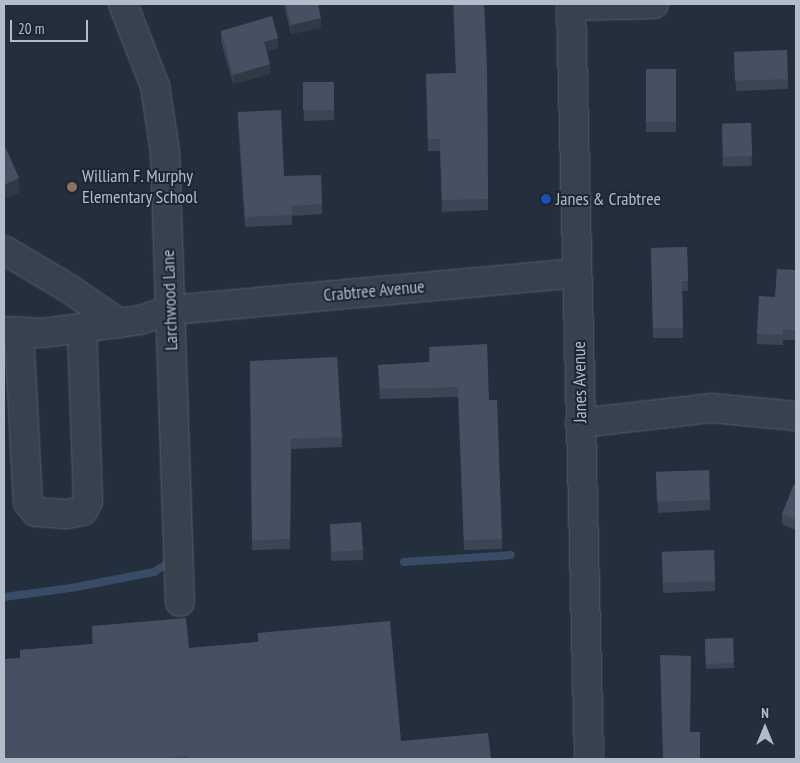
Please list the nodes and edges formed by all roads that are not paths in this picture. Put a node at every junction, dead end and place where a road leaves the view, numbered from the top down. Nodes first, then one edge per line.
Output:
1 (123, 4) edge
2 (654, 4) edge
3 (571, 5) edge
4 (4, 250) edge
5 (577, 273) junction
6 (171, 310) junction
7 (119, 323) junction
8 (82, 328) junction
9 (12, 332) edge
10 (796, 416) edge
11 (580, 423) junction
12 (180, 602) dead end
13 (589, 759) edge

1 - 6 street, Larchwood Lane
2 - 3 street
3 - 5 street, Janes Avenue
4 - 7 street
5 - 6 street, Crabtree Avenue
5 - 11 street, Janes Avenue
6 - 7 street, Crabtree Avenue
6 - 12 street, Larchwood Lane
7 - 8 street, Crabtree Avenue
8 - 9 street, Crabtree Avenue
8 - 9 street
10 - 11 street
11 - 13 street, Janes Avenue

